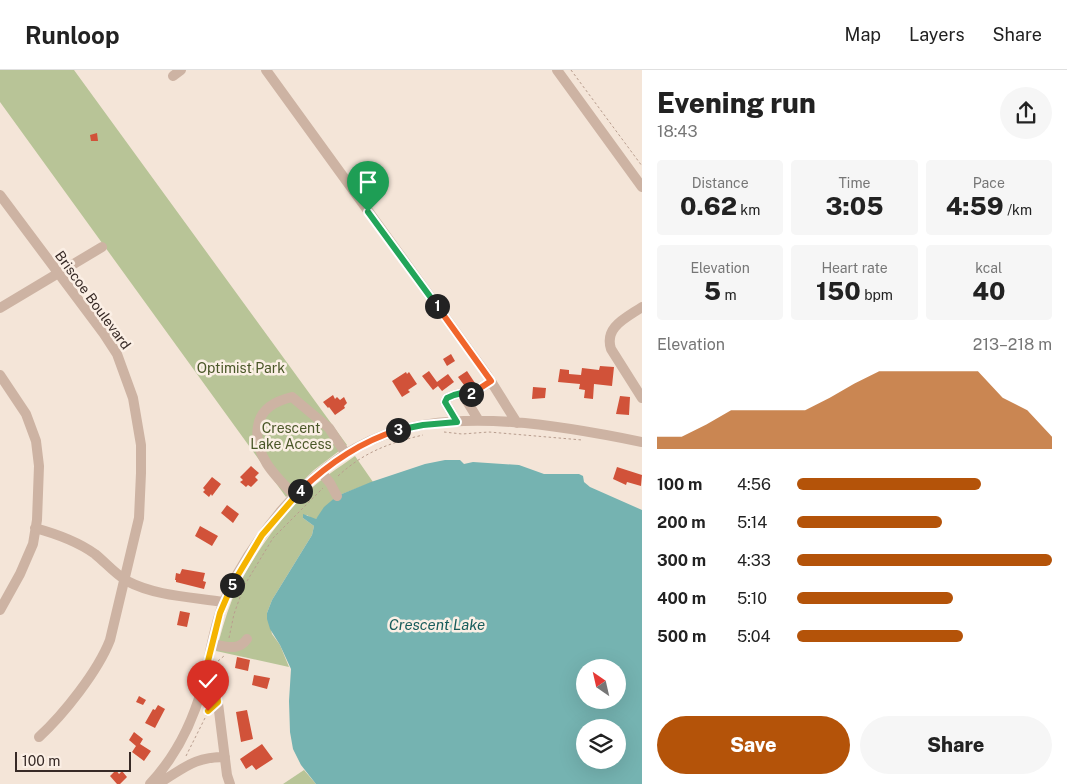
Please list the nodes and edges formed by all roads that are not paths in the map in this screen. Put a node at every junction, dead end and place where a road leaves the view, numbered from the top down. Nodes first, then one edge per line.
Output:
1 (266, 70) edge
2 (557, 70) edge
3 (642, 187) edge
4 (0, 195) edge
5 (102, 247) dead end
6 (57, 273) junction
7 (642, 307) edge
8 (0, 308) edge
9 (0, 374) edge
10 (491, 381) junction
11 (465, 398) junction
12 (642, 398) edge
13 (479, 421) junction
14 (457, 422) junction
15 (516, 423) junction
16 (642, 441) edge
17 (346, 454) junction
18 (321, 472) junction
19 (295, 496) junction
20 (337, 496) dead end
21 (36, 528) junction
22 (125, 580) junction
23 (224, 602) junction
24 (0, 610) edge
25 (247, 639) dead end
26 (212, 644) junction
27 (207, 665) junction
28 (40, 737) dead end
29 (225, 757) junction
30 (151, 782) edge
31 (230, 784) edge

1 - 10 street
2 - 3 street
4 - 6 street, Briscoe Boulevard
5 - 6 street
6 - 8 street
6 - 22 street, Briscoe Boulevard
7 - 12 street
9 - 21 street
10 - 11 street
10 - 15 street
11 - 13 street
11 - 14 street
13 - 14 street
13 - 15 street
14 - 17 street
15 - 16 street
17 - 18 street
17 - 19 street
18 - 19 street
18 - 20 street
19 - 23 street
21 - 22 street
21 - 24 street
22 - 23 street
22 - 28 street, Briscoe Boulevard
23 - 26 street
25 - 26 street
26 - 27 street
27 - 29 street
27 - 30 street
29 - 30 street
29 - 31 street

